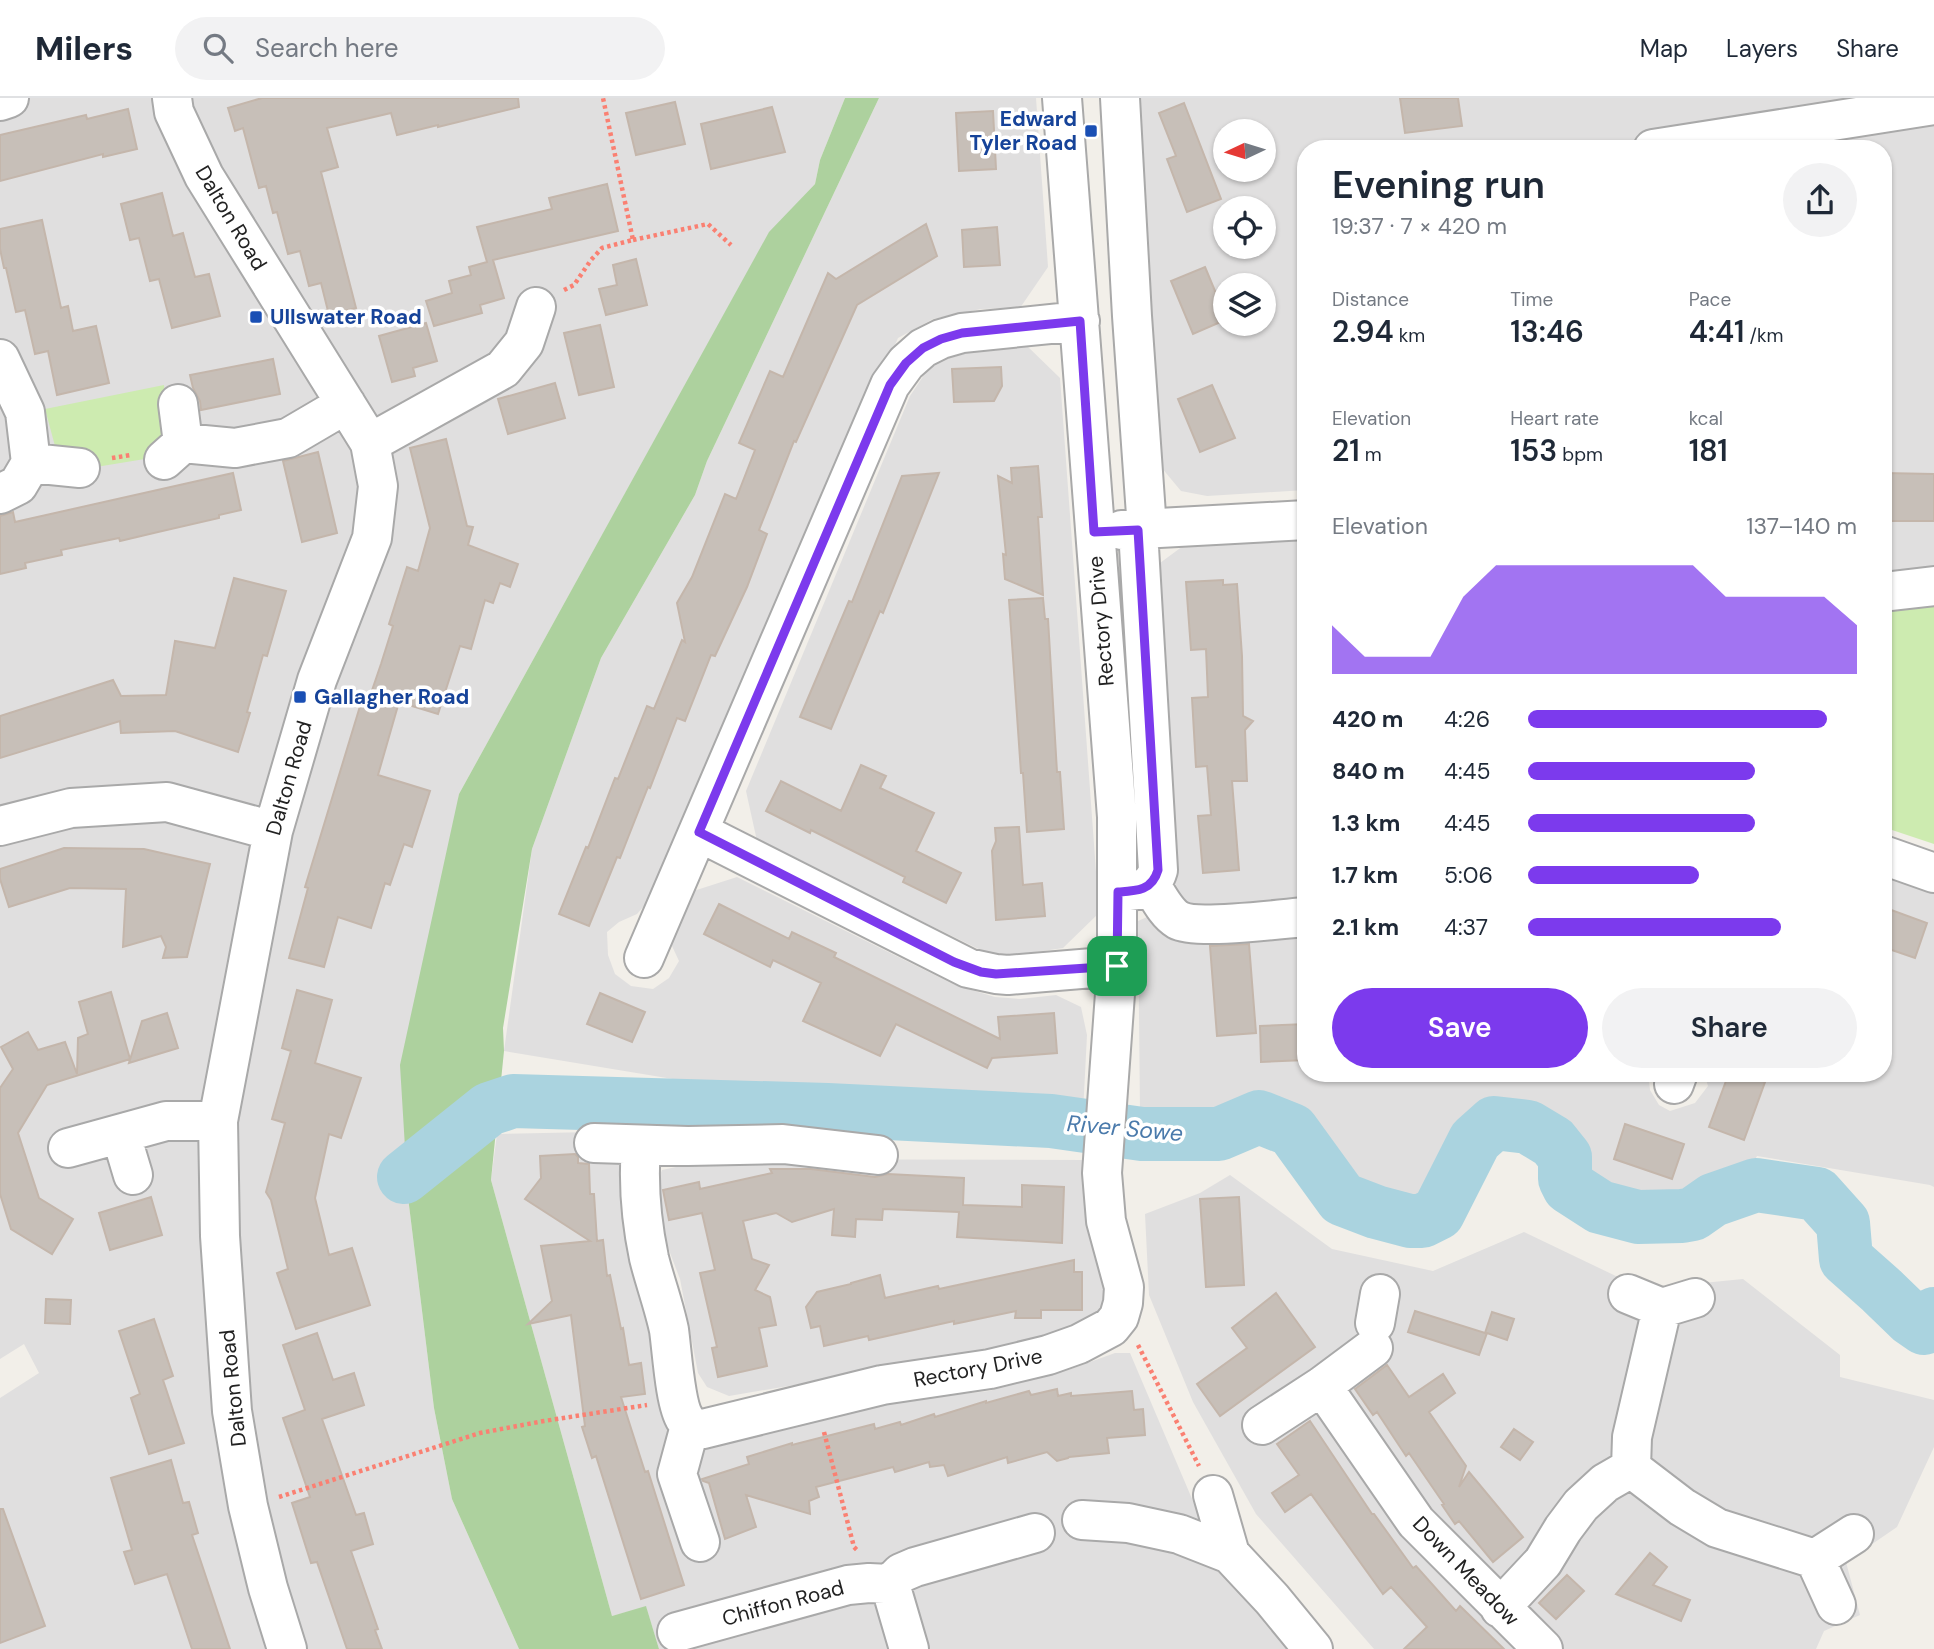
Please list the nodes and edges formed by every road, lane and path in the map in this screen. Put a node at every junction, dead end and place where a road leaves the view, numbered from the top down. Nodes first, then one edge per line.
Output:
1 (9, 98) edge
2 (172, 98) edge
3 (603, 98) edge
4 (1062, 98) edge
5 (1120, 98) edge
6 (0, 102) edge
7 (1934, 105) edge
8 (1710, 140) edge
9 (633, 240) junction
10 (731, 245) dead end
11 (536, 307) joint
12 (1080, 321) junction
13 (0, 359) edge
14 (178, 404) dead end
15 (346, 404) junction
16 (370, 443) junction
17 (173, 452) junction
18 (31, 463) junction
19 (80, 468) joint
20 (0, 494) edge
21 (1297, 520) edge
22 (1142, 529) junction
23 (1094, 532) junction
24 (1934, 586) edge
25 (1892, 591) edge
26 (0, 826) edge
27 (272, 831) junction
28 (699, 832) junction
29 (1892, 858) edge
30 (1934, 873) edge
31 (1134, 889) junction
32 (1297, 919) edge
33 (644, 958) dead end
34 (1117, 966) junction
35 (219, 1121) junction
36 (121, 1135) junction
37 (594, 1143) dead end
38 (641, 1146) junction
39 (68, 1148) dead end
40 (878, 1155) dead end
41 (133, 1175) dead end
42 (1662, 1300) dead end
43 (1119, 1317) junction
44 (1376, 1321) dead end
45 (1322, 1386) junction
46 (816, 1401) junction
47 (685, 1413) junction
48 (1262, 1425) dead end
49 (1631, 1468) junction
50 (1213, 1495) joint
51 (248, 1506) junction
52 (1082, 1520) dead end
53 (1035, 1533) dead end
54 (1854, 1534) dead end
55 (700, 1542) dead end
56 (1230, 1554) junction
57 (1815, 1559) junction
58 (890, 1584) junction
59 (1836, 1605) dead end
60 (1500, 1608) junction
61 (677, 1632) dead end
62 (287, 1649) edge
63 (909, 1649) edge
64 (1312, 1649) edge
65 (1543, 1649) edge

1 - 6 street
2 - 15 street, Dalton Road
3 - 9 path
4 - 12 street, Rectory Drive
5 - 22 street, Rectory Drive
7 - 8 street
9 - 10 path
9 - 11 path
11 - 16 street
12 - 23 street, Rectory Drive
12 - 28 street
13 - 18 street
14 - 17 street
15 - 16 street, Dalton Road
15 - 17 street
16 - 27 street, Dalton Road
17 - 19 path
18 - 19 street
18 - 20 street
21 - 22 street
22 - 23 street
22 - 31 street, Rectory Drive
23 - 31 street, Rectory Drive
24 - 25 street
26 - 27 street
27 - 35 street, Dalton Road
28 - 33 street
28 - 34 street
29 - 30 street
31 - 32 street
31 - 34 street, Rectory Drive
34 - 43 street, Rectory Drive
35 - 36 street
35 - 51 street, Dalton Road
36 - 39 street
36 - 41 street
37 - 38 street
38 - 40 street
38 - 47 street
42 - 49 street
43 - 46 street, Rectory Drive
43 - 50 path
44 - 45 street
45 - 48 street
45 - 60 street, Down Meadow
46 - 47 street, Rectory Drive
46 - 58 path
47 - 51 path
47 - 55 street
49 - 57 street
49 - 60 street
50 - 56 street
51 - 62 street, Dalton Road
52 - 56 street
53 - 58 street
54 - 57 street
56 - 64 street
57 - 59 street
58 - 61 street, Chiffon Road
58 - 63 street
60 - 65 street, Down Meadow

